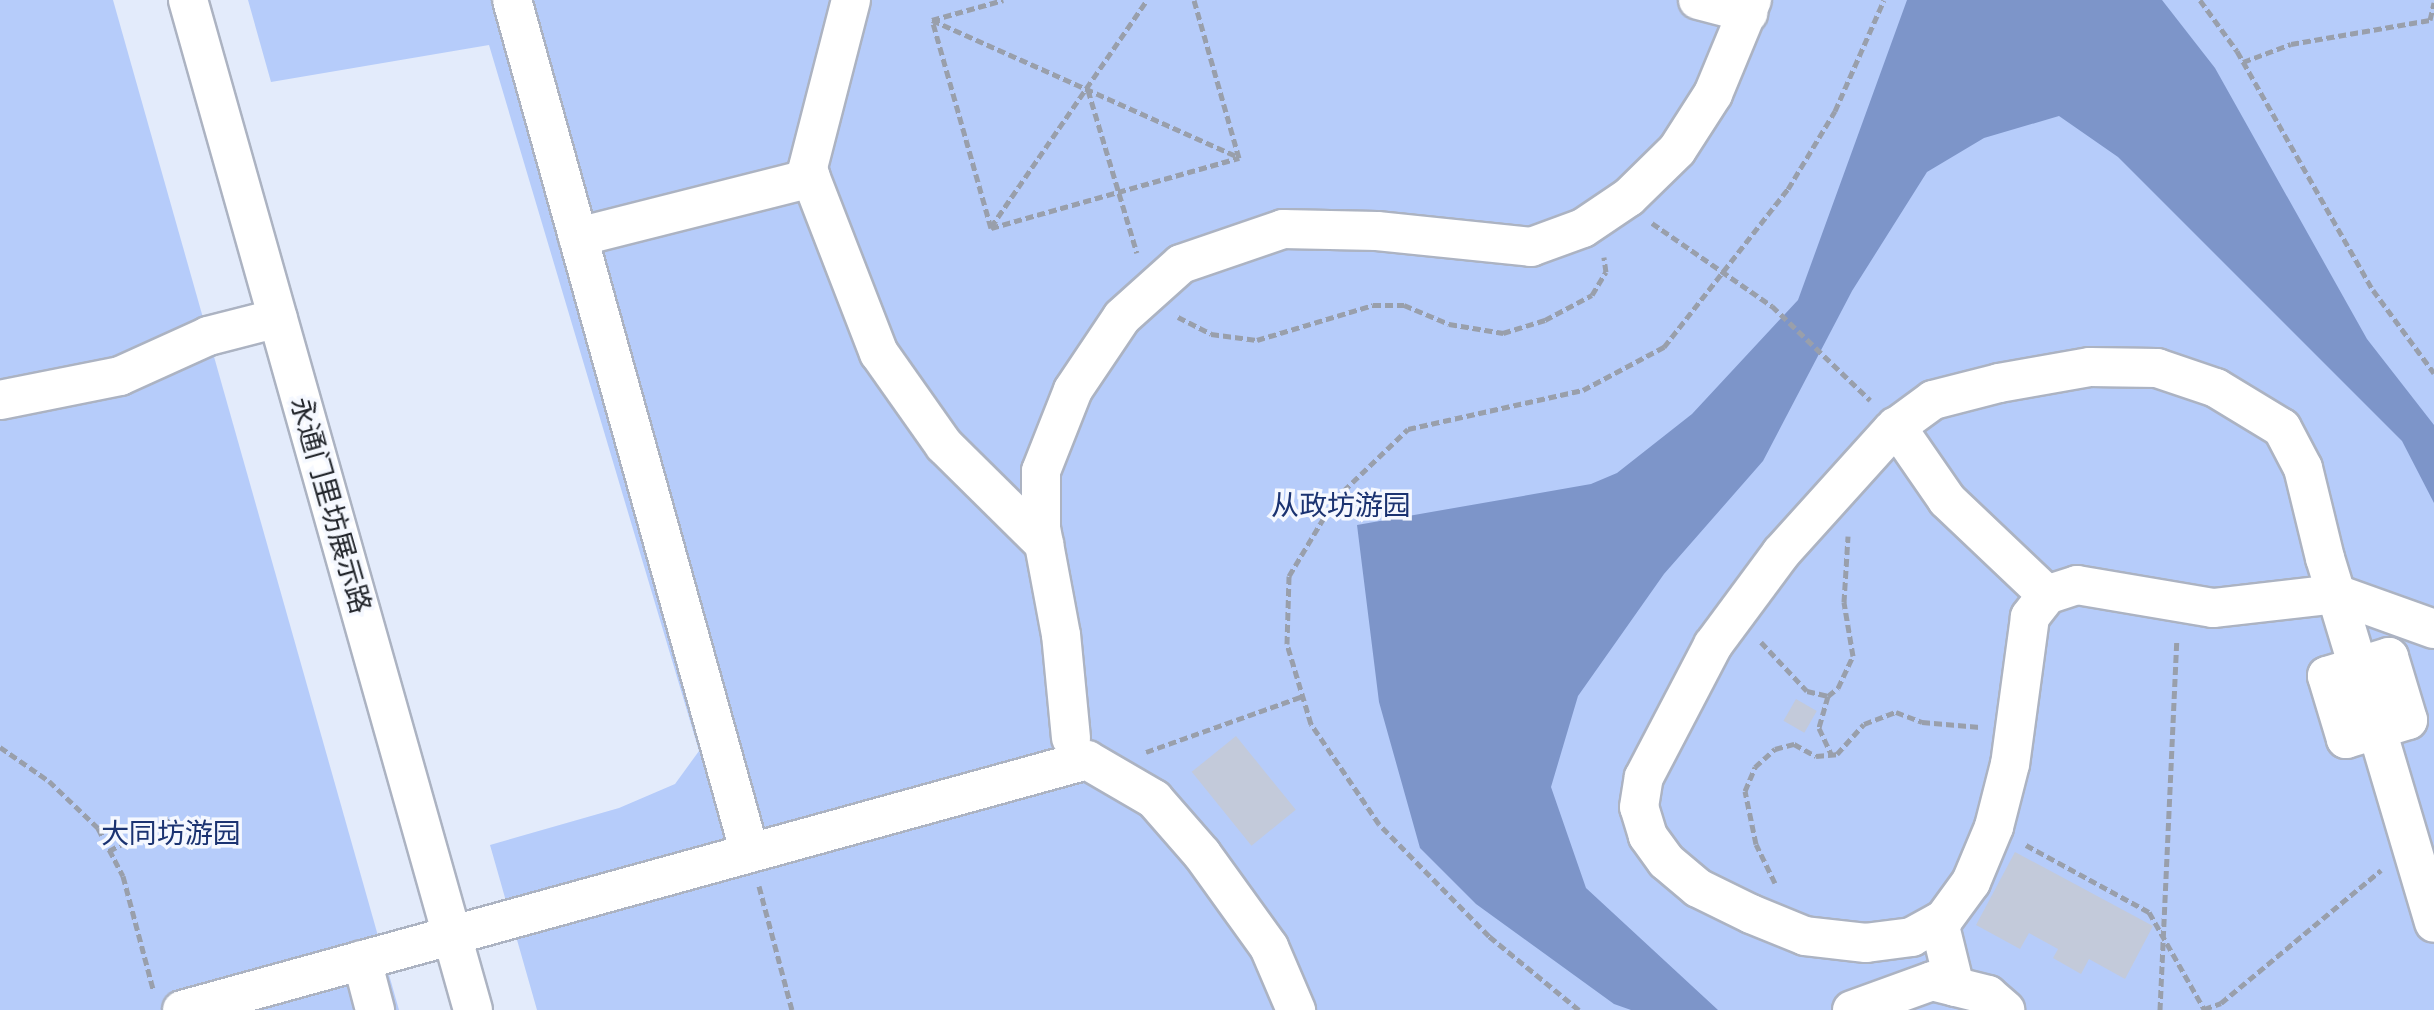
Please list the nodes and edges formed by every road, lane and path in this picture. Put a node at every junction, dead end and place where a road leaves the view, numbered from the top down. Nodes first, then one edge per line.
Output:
1 (188, 0) edge
2 (512, 0) edge
3 (851, 0) edge
4 (1003, 0) edge
5 (1147, 0) edge
6 (1194, 0) edge
7 (1698, 0) edge
8 (1884, 0) edge
9 (2200, 0) edge
10 (2434, 2) edge
11 (1750, 6) edge
12 (932, 20) junction
13 (2243, 62) junction
14 (1088, 90) junction
15 (1239, 158) junction
16 (811, 178) junction
17 (1118, 192) junction
18 (1610, 209) junction
19 (991, 228) junction
20 (578, 237) junction
21 (1726, 275) junction
22 (1151, 290) junction
23 (278, 318) junction
24 (2434, 373) edge
25 (0, 400) edge
26 (1896, 426) junction
27 (1842, 483) junction
28 (1044, 544) junction
29 (2336, 594) junction
30 (2047, 595) junction
31 (2178, 606) junction
32 (1734, 617) junction
33 (2434, 629) edge
34 (1303, 696) junction
35 (1828, 696) junction
36 (2013, 732) junction
37 (0, 747) edge
38 (1086, 755) junction
39 (1831, 755) junction
40 (171, 817) dead end
41 (1994, 827) junction
42 (2411, 845) junction
43 (749, 850) junction
44 (109, 851) junction
45 (1939, 922) junction
46 (2434, 923) edge
47 (452, 935) junction
48 (1805, 936) junction
49 (2164, 937) junction
50 (362, 960) junction
51 (1955, 987) junction
52 (168, 1003) edge
53 (375, 1010) edge
54 (473, 1010) edge
55 (792, 1010) edge
56 (1296, 1010) edge
57 (1579, 1010) edge
58 (1852, 1010) edge
59 (2005, 1010) edge
60 (2160, 1010) edge

1 - 23 street, 永通门里坊展示路
2 - 20 street
3 - 16 street
4 - 12 path
5 - 14 path
6 - 15 path
7 - 11 street
8 - 21 path
9 - 13 path
10 - 13 path
11 - 18 street
12 - 14 path
12 - 19 path
13 - 24 path
14 - 15 path
14 - 17 path
14 - 19 path
15 - 17 path
16 - 20 street
16 - 28 street
17 - 19 path
17 - 22 path
18 - 21 path
18 - 22 street
18 - 22 path
20 - 43 street
21 - 26 path
21 - 34 path
22 - 28 street
23 - 25 street
23 - 47 street, 永通门里坊展示路
26 - 27 street
26 - 29 street
26 - 30 street
27 - 32 street
27 - 35 path
28 - 38 street
29 - 31 street
29 - 33 street
29 - 42 street
30 - 31 street
30 - 36 street
31 - 49 path
32 - 35 path
32 - 48 street
34 - 38 path
34 - 57 path
35 - 39 path
36 - 39 path
36 - 41 street
37 - 44 path
38 - 43 street
38 - 56 street
39 - 48 path
40 - 44 path
41 - 45 street
41 - 49 path
42 - 46 street
42 - 49 path
43 - 47 street
43 - 55 path
44 - 52 path
45 - 48 street
45 - 51 street
47 - 50 street
47 - 54 street, 永通门里坊展示路
49 - 60 path
50 - 52 street
50 - 53 street
51 - 58 street
51 - 59 street

